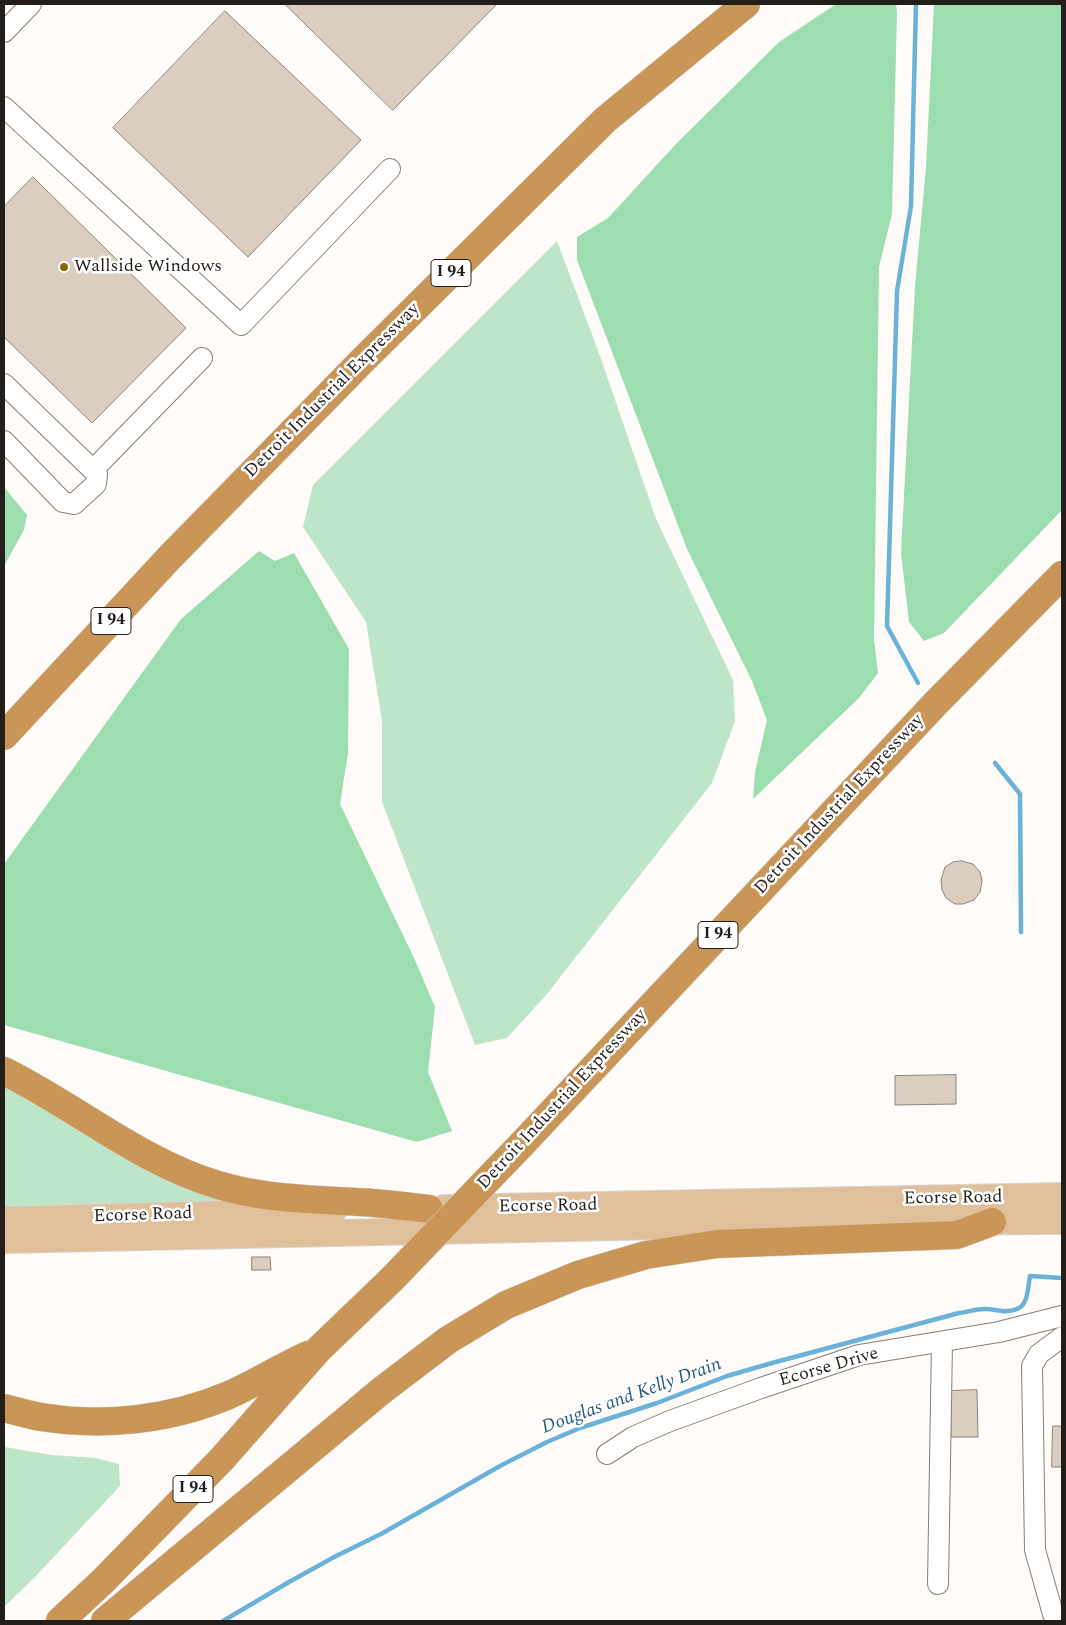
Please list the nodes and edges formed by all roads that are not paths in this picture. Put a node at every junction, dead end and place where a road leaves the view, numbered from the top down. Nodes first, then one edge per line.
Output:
1 (31, 4) edge
2 (746, 4) edge
3 (4, 32) edge
4 (4, 106) edge
5 (390, 169) dead end
6 (202, 358) dead end
7 (4, 384) edge
8 (4, 441) edge
9 (93, 470) junction
10 (1062, 575) edge
11 (52, 685) junction
12 (4, 715) edge
13 (4, 736) edge
14 (4, 1071) edge
15 (1062, 1196) edge
16 (429, 1209) junction
17 (4, 1220) edge
18 (1062, 1221) edge
19 (992, 1222) junction
20 (4, 1240) edge
21 (1062, 1316) edge
22 (1062, 1337) edge
23 (942, 1342) junction
24 (318, 1350) junction
25 (4, 1408) edge
26 (607, 1454) dead end
27 (938, 1584) dead end
28 (60, 1621) edge
29 (105, 1621) edge
30 (1061, 1621) edge

1 - 3 street
2 - 11 highway, Detroit Industrial Expressway / I 94
4 - 5 street
6 - 9 street
7 - 9 street
8 - 9 street
10 - 24 highway, Detroit Industrial Expressway / I 94, bridge
11 - 12 highway
11 - 13 highway, Detroit Industrial Expressway / I 94
14 - 16 highway
15 - 16 main road, Ecorse Road
16 - 17 main road, Ecorse Road
18 - 19 main road, Ecorse Road
19 - 20 main road, Ecorse Road
19 - 29 highway
21 - 23 street, Ecorse Drive
22 - 30 street
23 - 26 street, Ecorse Drive
23 - 27 street
24 - 25 highway
24 - 28 highway, Detroit Industrial Expressway / I 94

